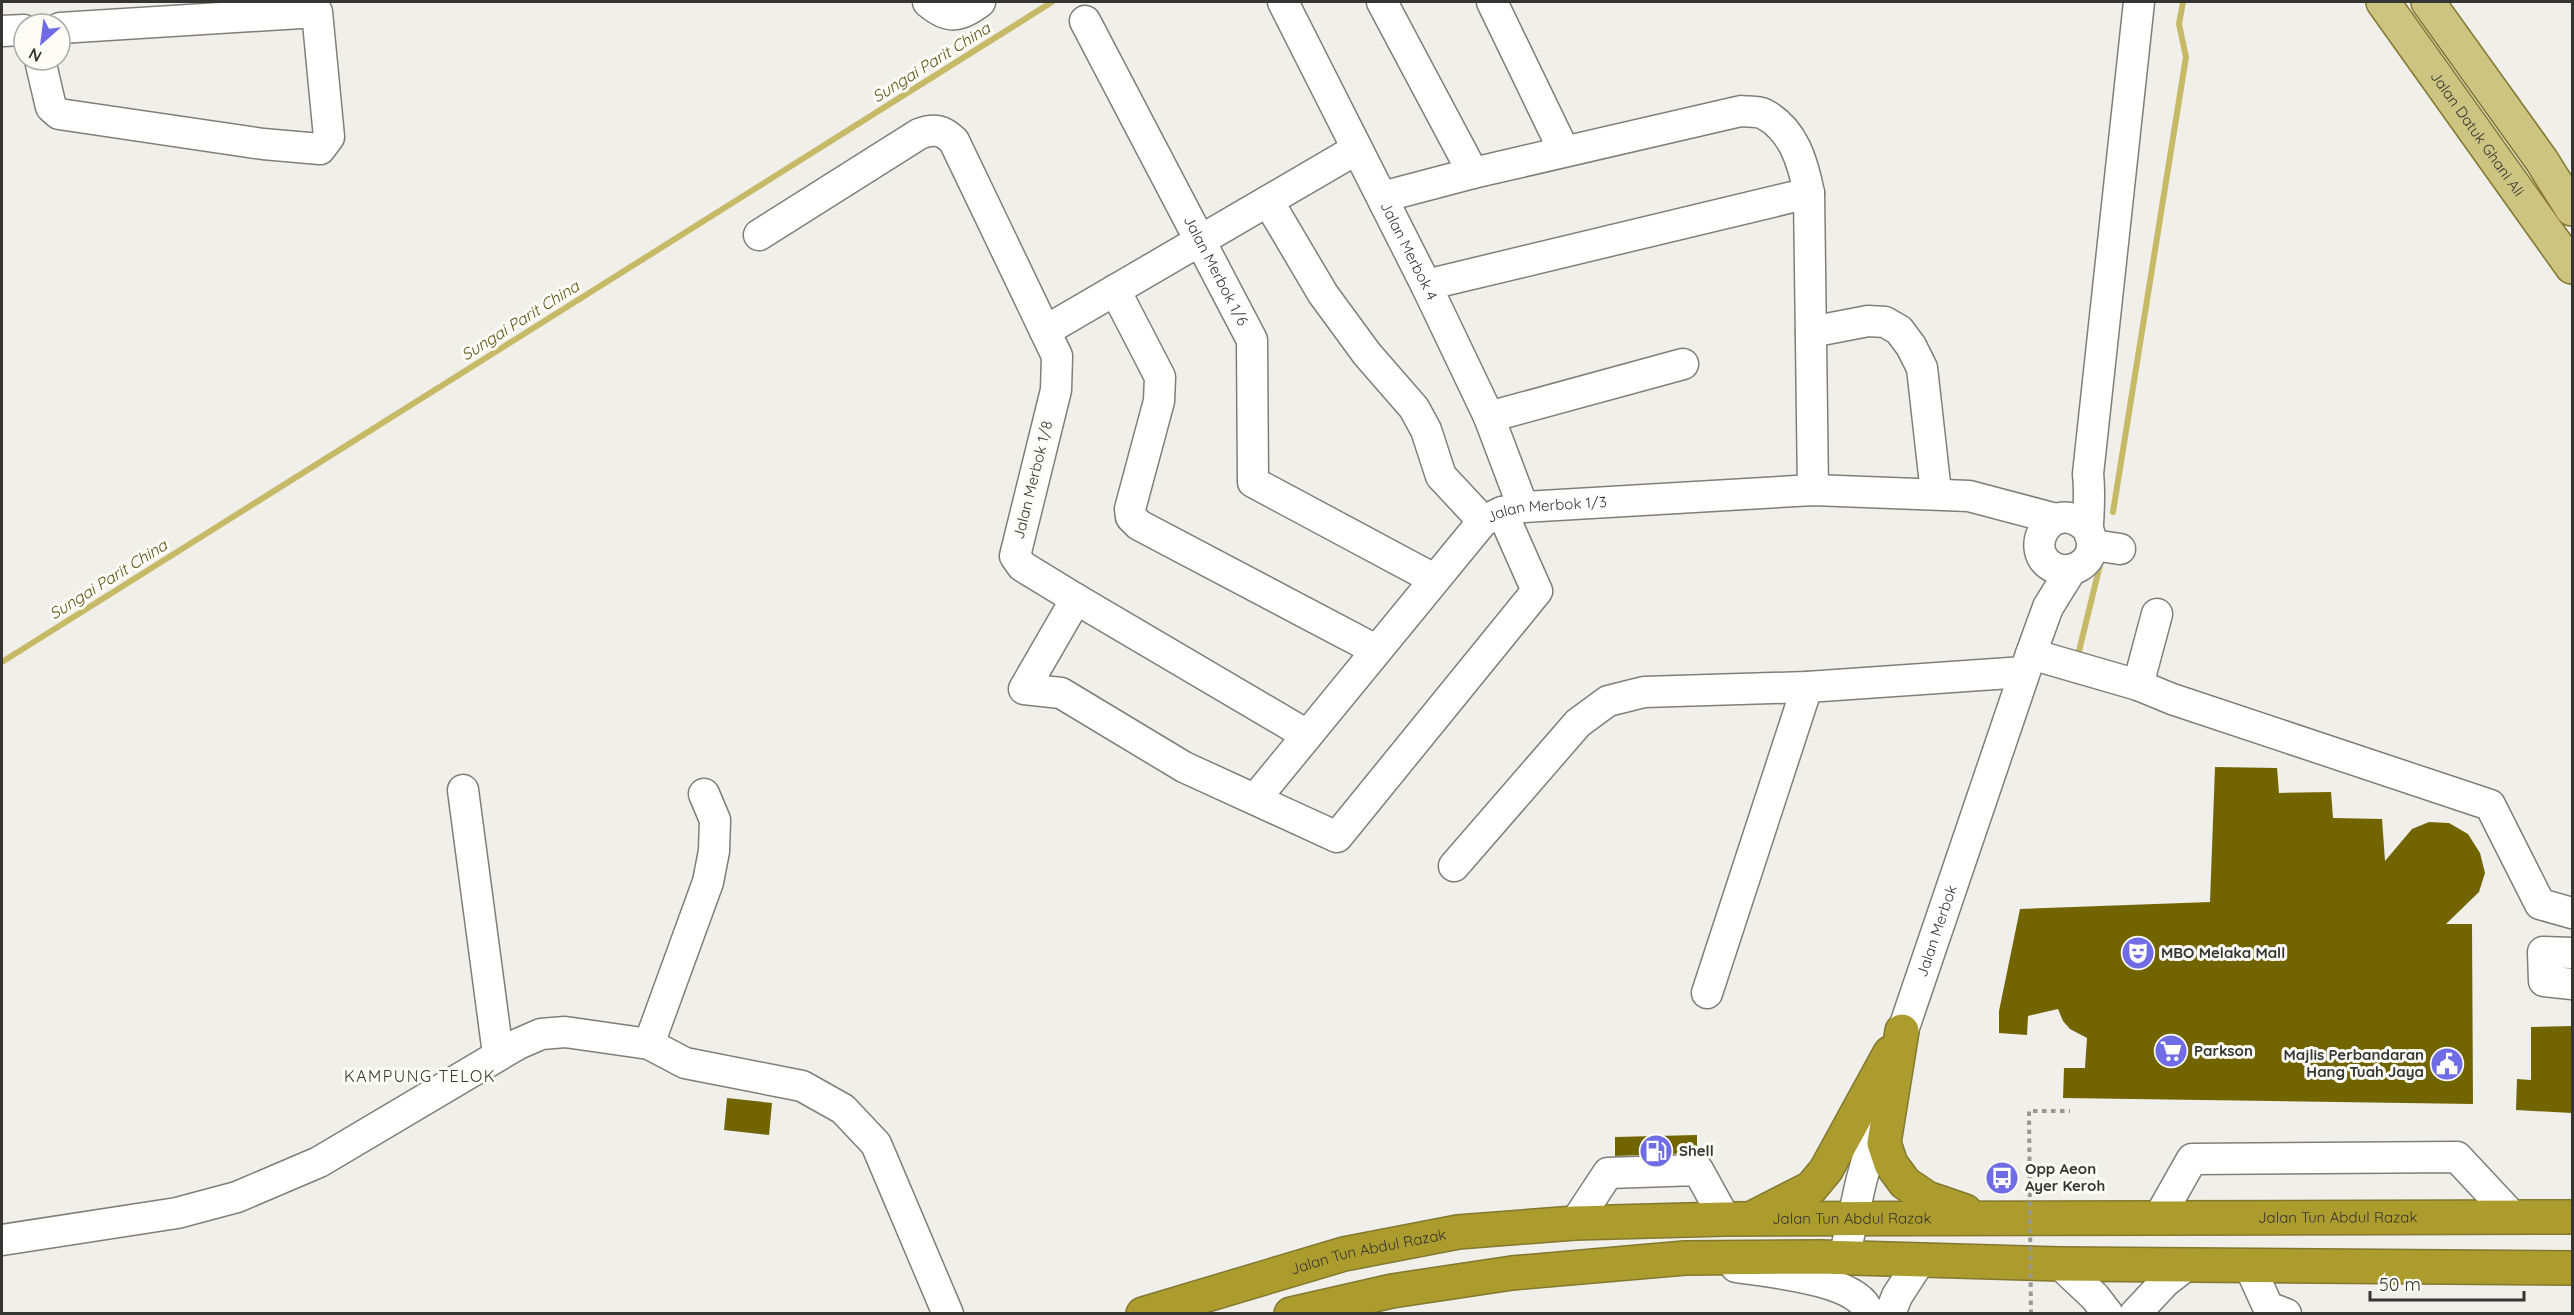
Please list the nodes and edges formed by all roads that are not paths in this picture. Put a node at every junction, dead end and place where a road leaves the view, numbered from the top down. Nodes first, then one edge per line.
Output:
1 (928, 2) edge
2 (980, 2) edge
3 (1283, 2) edge
4 (1382, 2) edge
5 (2139, 2) edge
6 (2383, 2) edge
7 (2428, 2) edge
8 (1500, 4) edge
9 (1085, 21) dead end
10 (72, 27) edge
11 (43, 72) edge
12 (1357, 148) junction
13 (1564, 151) junction
14 (1473, 173) junction
15 (1809, 193) junction
16 (1382, 197) junction
17 (1268, 201) junction
18 (2572, 209) edge
19 (759, 235) dead end
20 (1200, 241) junction
21 (2572, 267) edge
22 (1426, 285) junction
23 (1115, 290) junction
24 (1045, 331) junction
25 (1811, 332) junction
26 (1683, 364) dead end
27 (1489, 417) junction
28 (1813, 490) junction
29 (1936, 493) junction
30 (1970, 496) junction
31 (1503, 513) junction
32 (2084, 532) junction
33 (2054, 563) junction
34 (1434, 579) junction
35 (1076, 599) junction
36 (2157, 614) dead end
37 (1376, 650) junction
38 (2027, 663) junction
39 (2138, 685) junction
40 (1807, 687) junction
41 (1307, 735) junction
42 (463, 790) dead end
43 (704, 794) dead end
44 (1256, 798) junction
45 (1454, 866) dead end
46 (2572, 913) edge
47 (2572, 953) edge
48 (2572, 984) edge
49 (1707, 993) dead end
50 (1902, 1031) junction
51 (650, 1044) junction
52 (498, 1054) junction
53 (2513, 1217) junction
54 (2572, 1217) edge
55 (1737, 1219) junction
56 (1851, 1219) junction
57 (2012, 1219) junction
58 (2158, 1219) junction
59 (1575, 1223) junction
60 (2, 1240) edge
61 (1684, 1258) junction
62 (1844, 1258) junction
63 (1921, 1260) junction
64 (2060, 1264) junction
65 (2187, 1265) junction
66 (2249, 1265) junction
67 (2572, 1268) edge
68 (948, 1314) edge
69 (1143, 1314) edge
70 (1291, 1314) edge
71 (1868, 1314) edge
72 (1890, 1314) edge
73 (2108, 1314) edge
74 (2135, 1314) edge
75 (2286, 1314) edge

1 - 2 street
3 - 12 street, Jalan Merbok 4
4 - 14 street
5 - 32 street
6 - 21 main road, Jalan Datuk Ghani Ali
7 - 18 main road
8 - 13 street
9 - 20 street, Jalan Merbok 1/6
10 - 11 street
12 - 16 street, Jalan Merbok 4
12 - 17 street
13 - 14 street
13 - 15 street
14 - 16 street
15 - 22 street
15 - 25 street
16 - 22 street, Jalan Merbok 4
17 - 20 street
17 - 31 street
19 - 24 street, Jalan Merbok 1/8
20 - 23 street
20 - 34 street, Jalan Merbok 1/6
22 - 27 street, Jalan Merbok 4
23 - 24 street
23 - 37 street
24 - 35 street, Jalan Merbok 1/8
25 - 28 street
25 - 29 street
26 - 27 street
27 - 31 street, Jalan Merbok 4
28 - 29 street, Jalan Merbok 1/3
28 - 31 street, Jalan Merbok 1/3
29 - 30 street, Jalan Merbok 1/3
30 - 32 street, Jalan Merbok 1/3
30 - 33 street, Jalan Merbok 1/3
31 - 34 street, Jalan Merbok 1/3
31 - 44 street
32 - 33 street
32 - 33 street
33 - 38 street, Jalan Merbok
34 - 37 street, Jalan Merbok 1/3
35 - 41 street, Jalan Merbok 1/8
35 - 44 street
36 - 39 street
37 - 41 street, Jalan Merbok 1/3
38 - 39 street
38 - 40 street
38 - 50 street, Jalan Merbok
39 - 46 street
40 - 45 street
40 - 49 street
41 - 44 street, Jalan Merbok 1/3
42 - 52 street
43 - 51 street
47 - 48 street
50 - 55 highway
50 - 56 street, Jalan Merbok
50 - 57 highway
51 - 52 street
51 - 68 street
52 - 60 street
53 - 54 highway, Jalan Tun Abdul Razak
53 - 58 highway, Jalan Tun Abdul Razak
53 - 58 street
55 - 56 highway, Jalan Tun Abdul Razak
55 - 59 highway, Jalan Tun Abdul Razak
55 - 59 street
56 - 57 highway, Jalan Tun Abdul Razak
56 - 62 street, Jalan Merbok
57 - 58 highway, Jalan Tun Abdul Razak
59 - 69 highway, Jalan Tun Abdul Razak
61 - 62 highway
61 - 70 highway
61 - 71 street
62 - 63 highway
63 - 64 highway
63 - 72 street
64 - 65 highway
64 - 73 street
65 - 66 highway
65 - 74 street
66 - 67 highway
66 - 75 street

